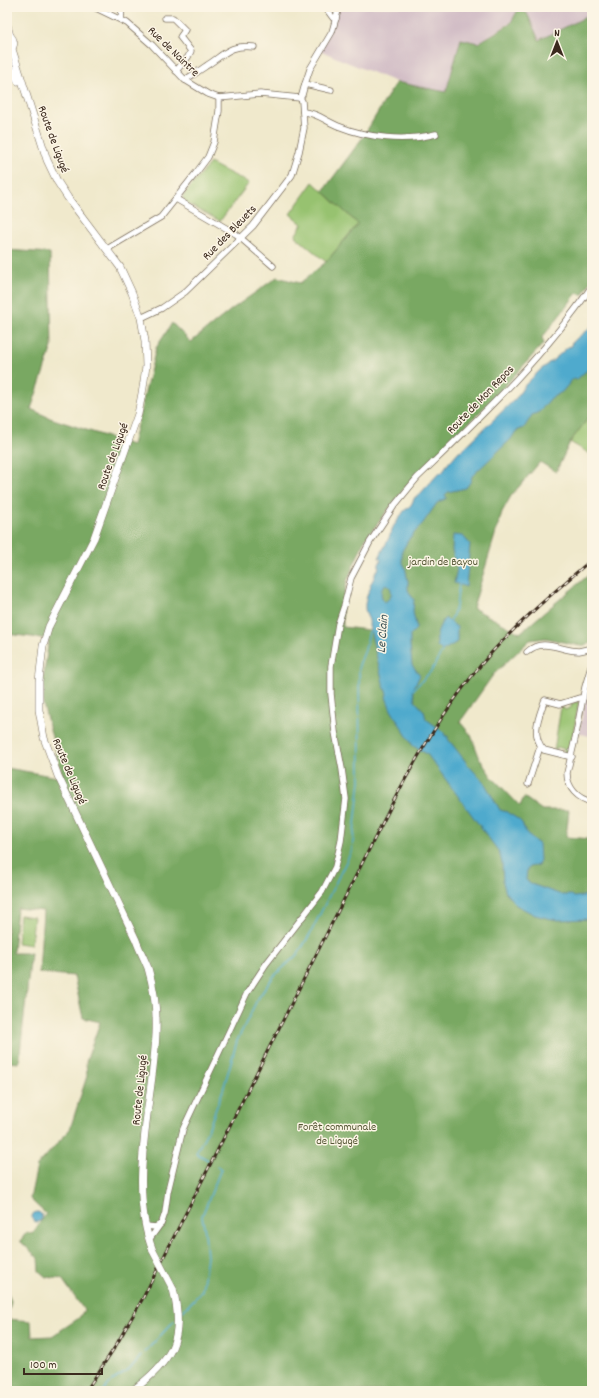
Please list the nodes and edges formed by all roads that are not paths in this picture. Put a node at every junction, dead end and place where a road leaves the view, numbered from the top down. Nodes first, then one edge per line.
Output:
1 (94, 7) edge
2 (122, 7) edge
3 (325, 7) edge
4 (339, 7) edge
5 (165, 18) dead end
6 (121, 19) junction
7 (336, 19) junction
8 (7, 25) edge
9 (8, 35) edge
10 (254, 47) dead end
11 (9, 51) edge
12 (7, 62) edge
13 (176, 71) junction
14 (185, 80) junction
15 (305, 84) junction
16 (331, 90) dead end
17 (27, 97) junction
18 (218, 98) junction
19 (300, 98) junction
20 (303, 112) junction
21 (436, 134) dead end
22 (176, 199) junction
23 (241, 238) junction
24 (107, 249) junction
25 (274, 266) dead end
26 (592, 286) edge
27 (141, 318) junction
28 (592, 648) edge
29 (527, 652) dead end
30 (592, 663) edge
31 (583, 698) junction
32 (541, 747) junction
33 (572, 757) junction
34 (528, 784) dead end
35 (592, 802) edge
36 (162, 1222) junction
37 (146, 1226) junction
38 (149, 1240) junction
39 (132, 1391) edge

1 - 6 street, Rue de Naintre
2 - 6 street
3 - 7 street
4 - 7 street
5 - 13 street
6 - 13 street, Rue de Naintre
7 - 15 street
8 - 9 street, Route de Ligugé
9 - 11 street, Route de Ligugé
10 - 14 street
11 - 17 street, Route de Ligugé
12 - 17 street, Route de Ligugé
13 - 14 street, Rue de Naintre
14 - 18 street, Rue de Naintre
15 - 16 street
15 - 19 street
17 - 24 street, Route de Ligugé
18 - 19 street
18 - 22 street
19 - 20 street, Rue des Bleuets
20 - 21 street
20 - 23 street, Rue des Bleuets
22 - 23 street
22 - 24 street
23 - 25 street
23 - 27 street, Rue des Bleuets
24 - 27 street, Route de Ligugé
26 - 36 street, Route de Mon Repos
27 - 37 street, Route de Ligugé
28 - 29 street
30 - 31 street
31 - 32 street
31 - 33 street
32 - 33 street
32 - 34 street
33 - 35 street
36 - 37 street
36 - 38 street
37 - 38 street, Route de Ligugé
38 - 39 street, Route de Ligugé, bridge

